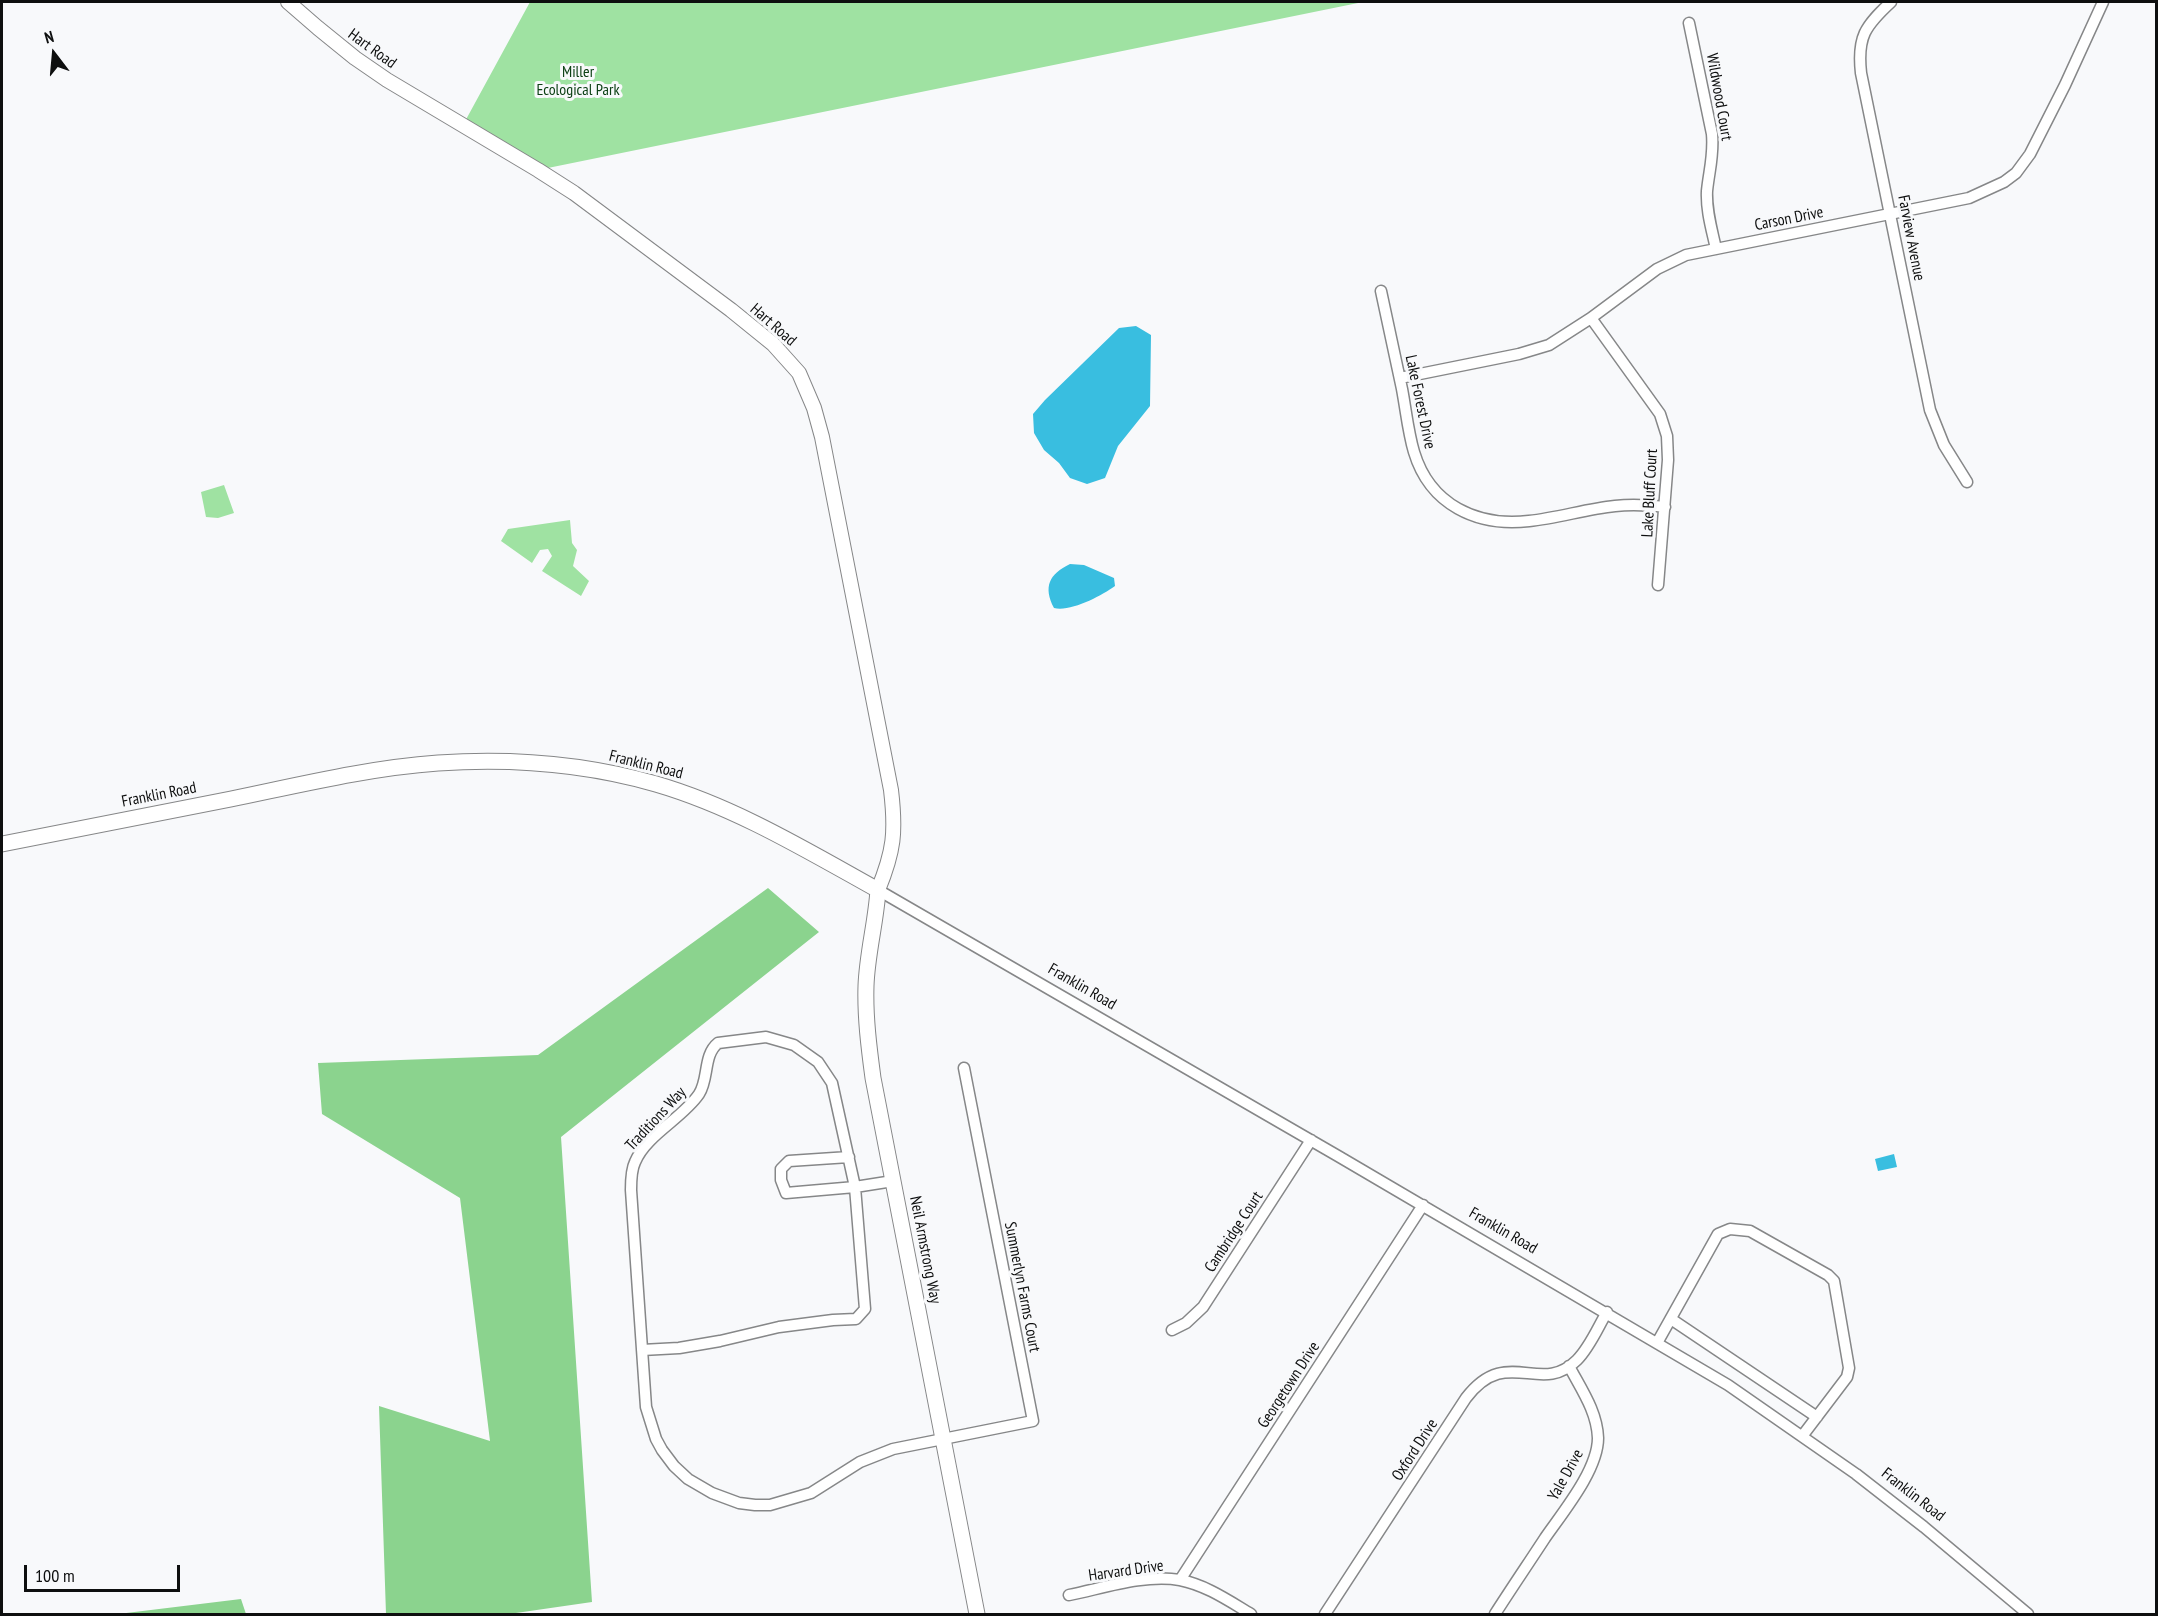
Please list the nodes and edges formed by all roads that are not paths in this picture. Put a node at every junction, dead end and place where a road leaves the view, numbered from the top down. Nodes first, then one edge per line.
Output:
1 (288, 2) edge
2 (1891, 2) edge
3 (2103, 2) edge
4 (1689, 23) dead end
5 (1891, 213) junction
6 (1716, 249) junction
7 (1381, 291) dead end
8 (1591, 318) junction
9 (1400, 378) junction
10 (1967, 482) dead end
11 (1665, 507) junction
12 (1658, 585) dead end
13 (2, 844) edge
14 (878, 890) junction
15 (964, 1068) dead end
16 (1311, 1140) junction
17 (849, 1157) junction
18 (893, 1180) junction
19 (855, 1187) junction
20 (1423, 1205) junction
21 (1607, 1312) junction
22 (1671, 1318) junction
23 (1172, 1330) dead end
24 (1658, 1343) junction
25 (642, 1350) junction
26 (1569, 1366) junction
27 (1817, 1417) junction
28 (1803, 1436) junction
29 (943, 1438) junction
30 (1180, 1580) junction
31 (1070, 1595) dead end
32 (977, 1614) edge
33 (1251, 1614) edge
34 (1325, 1614) edge
35 (1494, 1614) edge
36 (2028, 1614) edge

1 - 14 street, Hart Road
2 - 5 street, Farview Avenue
3 - 5 street, Carson Drive
4 - 6 street, Wildwood Court
5 - 6 street, Carson Drive
5 - 10 street, Farview Avenue
6 - 8 street, Carson Drive
7 - 9 street, Lake Forest Drive
8 - 9 street, Carson Drive
8 - 11 street, Lake Bluff Court
9 - 11 street, Lake Forest Drive
11 - 12 street, Lake Bluff Court
13 - 14 main road, Franklin Road
14 - 16 street, Franklin Road
14 - 18 main road, Neil Armstrong Way
15 - 29 street, Summerlyn Farms Court
16 - 20 street, Franklin Road
16 - 23 street, Cambridge Court
17 - 19 street, Traditions Way
17 - 19 street
17 - 25 street, Traditions Way
18 - 19 street
18 - 29 main road, Neil Armstrong Way
19 - 25 street, Traditions Way
20 - 21 street, Franklin Road
20 - 30 street, Georgetown Drive
21 - 24 street, Franklin Road
21 - 26 street
22 - 24 street
22 - 27 street
22 - 27 street
24 - 28 street, Franklin Road
25 - 29 street, Traditions Way
26 - 34 street, Oxford Drive
26 - 35 street, Yale Drive
27 - 28 street
28 - 36 street, Franklin Road
29 - 32 main road, Neil Armstrong Way
30 - 31 street, Harvard Drive
30 - 33 street, Harvard Drive

